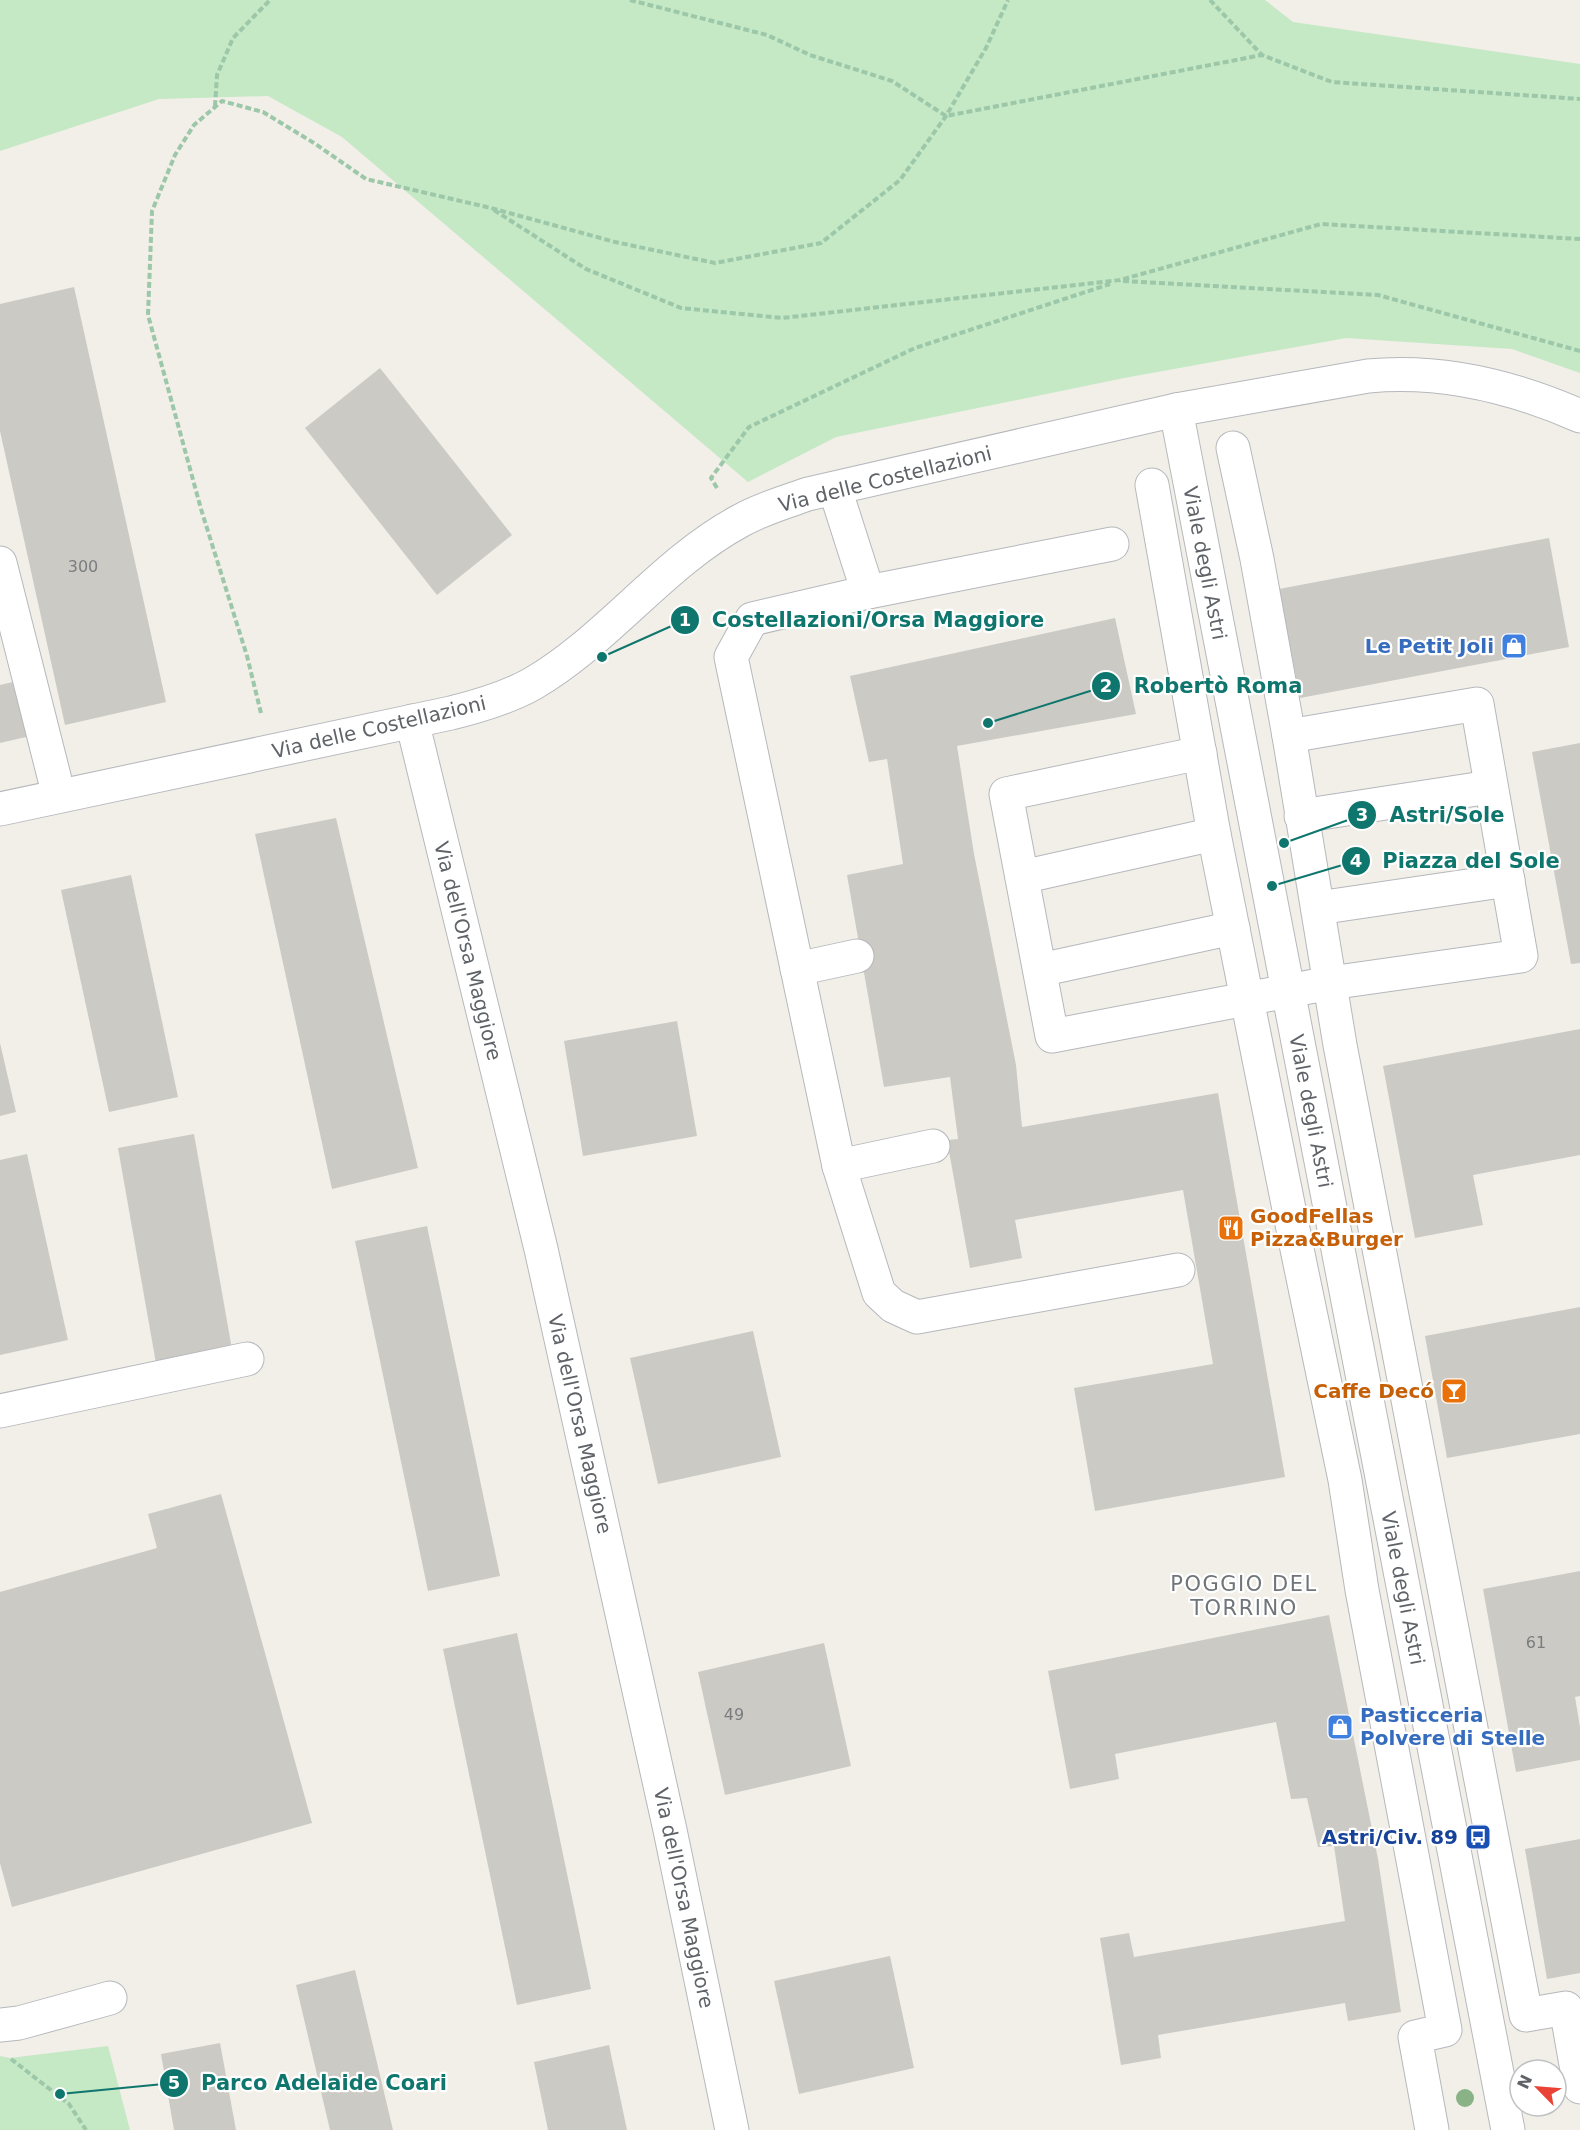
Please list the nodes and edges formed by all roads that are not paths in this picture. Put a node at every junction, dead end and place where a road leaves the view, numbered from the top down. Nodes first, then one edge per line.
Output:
1 (1176, 410) junction
2 (1580, 416) edge
3 (1233, 448) dead end
4 (1152, 485) dead end
5 (835, 489) junction
6 (1247, 512) junction
7 (1197, 524) junction
8 (1160, 532) junction
9 (1112, 544) dead end
10 (0, 563) edge
11 (868, 592) junction
12 (411, 721) junction
13 (1291, 749) junction
14 (1203, 766) junction
15 (1246, 771) junction
16 (1490, 787) junction
17 (59, 796) junction
18 (0, 809) edge
19 (1301, 816) junction
20 (1215, 834) junction
21 (1022, 876) junction
22 (1508, 880) junction
23 (1318, 908) junction
24 (1233, 928) junction
25 (856, 956) dead end
26 (797, 969) junction
27 (1040, 970) junction
28 (1330, 983) junction
29 (1289, 991) junction
30 (1248, 999) junction
31 (933, 1146) dead end
32 (839, 1166) junction
33 (1376, 1232) junction
34 (1336, 1240) junction
35 (1297, 1249) junction
36 (1178, 1270) dead end
37 (247, 1359) dead end
38 (0, 1411) edge
39 (1475, 1751) junction
40 (1436, 1759) junction
41 (1396, 1768) junction
42 (110, 1998) dead end
43 (1526, 2015) junction
44 (1487, 2023) junction
45 (1445, 2030) junction
46 (2, 2038) edge
47 (1580, 2086) edge
48 (732, 2130) edge
49 (1432, 2130) edge
50 (1508, 2130) edge

1 - 2 street, Via delle Costellazioni
1 - 5 street, Via delle Costellazioni
1 - 7 street, Viale degli Astri
3 - 6 street
4 - 8 street
5 - 11 street
5 - 12 street, Via delle Costellazioni
6 - 7 street
6 - 13 street
7 - 8 street
7 - 15 street, Viale degli Astri
8 - 14 street
9 - 11 street
10 - 17 street
11 - 26 street
12 - 17 street, Via delle Costellazioni
12 - 48 street, Via dell'Orsa Maggiore
13 - 15 street
13 - 16 street
13 - 19 street
14 - 15 street
14 - 20 street
14 - 21 street
15 - 29 street, Viale degli Astri
16 - 19 street
16 - 22 street
17 - 18 street, Via delle Costellazioni
19 - 23 street
20 - 21 street
20 - 24 street
21 - 27 street
22 - 23 street
22 - 28 street
23 - 28 street
24 - 27 street
24 - 30 street
25 - 26 street
26 - 32 street
27 - 30 street
28 - 29 street
28 - 33 street
29 - 30 street
29 - 34 street, Viale degli Astri
30 - 35 street
31 - 32 street
32 - 36 street
33 - 34 street
33 - 39 street
34 - 35 street
34 - 40 street, Viale degli Astri
35 - 41 street
37 - 38 street
39 - 40 street
39 - 43 street
40 - 41 street
40 - 44 street, Viale degli Astri
41 - 45 street
42 - 46 street
43 - 44 street
43 - 47 street
44 - 45 street
44 - 50 street, Viale degli Astri
45 - 49 street

